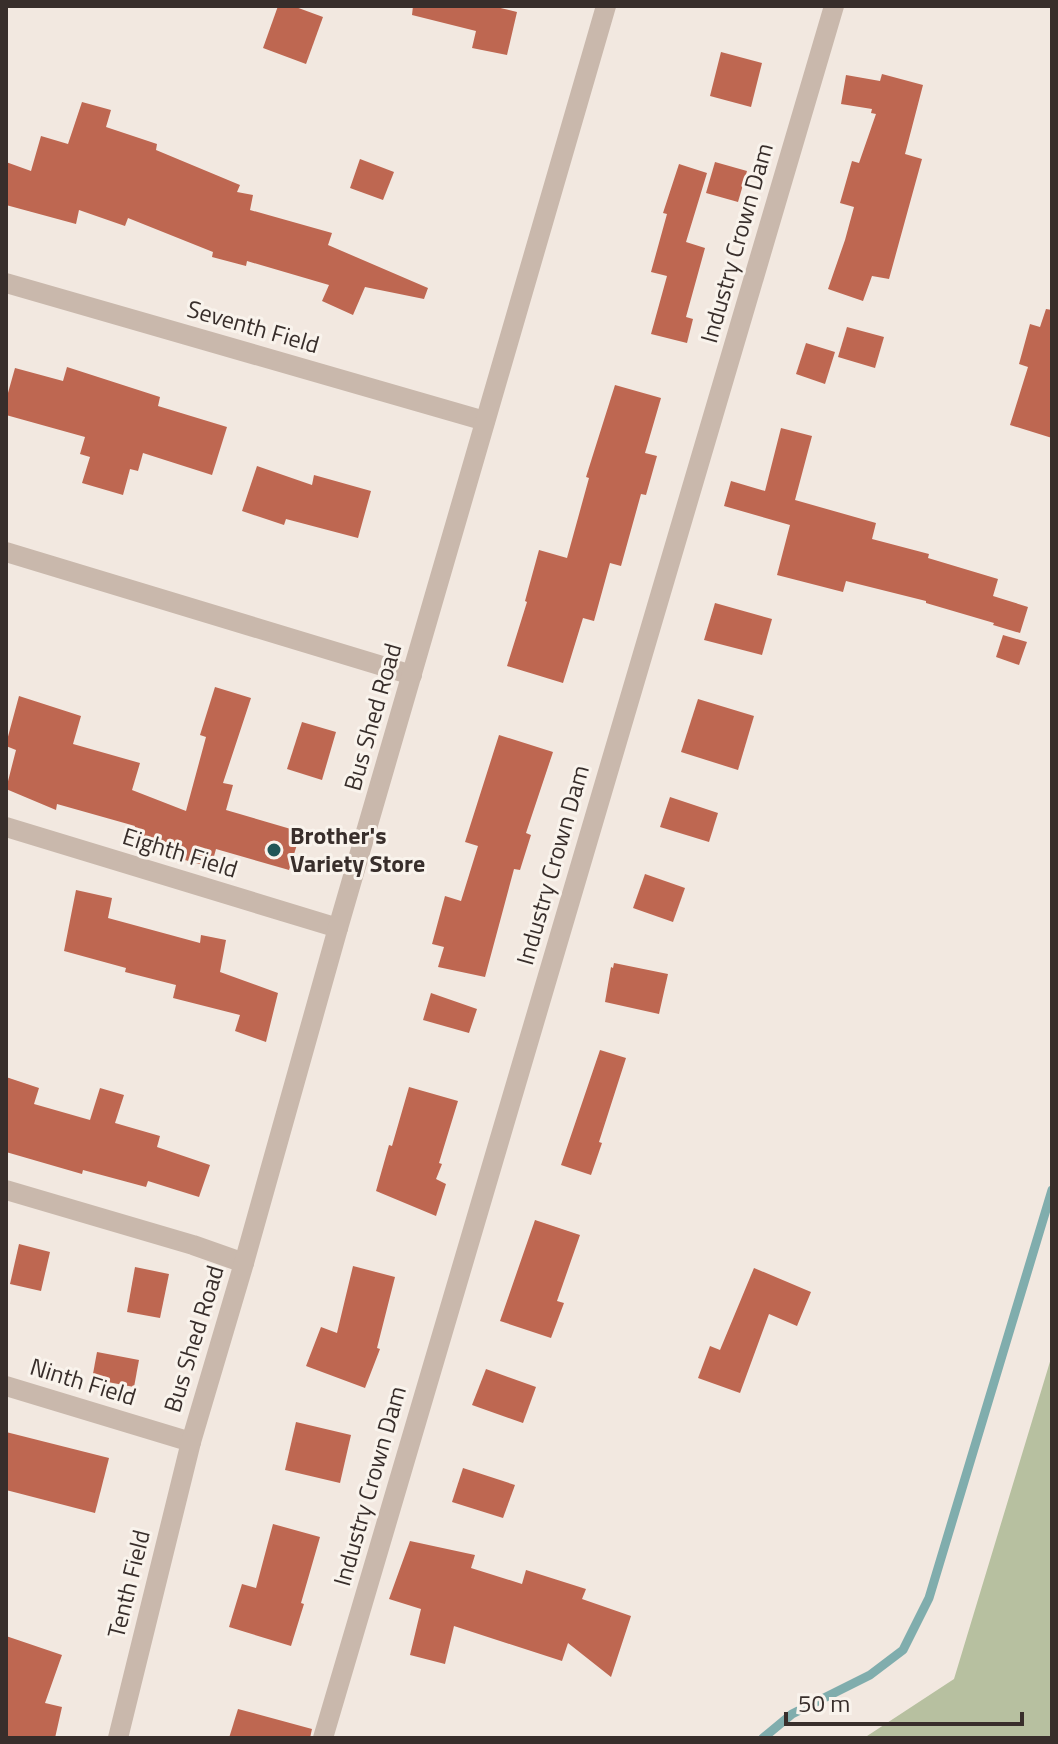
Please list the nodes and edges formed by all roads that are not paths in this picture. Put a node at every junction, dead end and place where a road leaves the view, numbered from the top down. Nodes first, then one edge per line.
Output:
1 (606, 6) edge
2 (834, 6) edge
3 (6, 283) edge
4 (485, 421) junction
5 (6, 552) edge
6 (412, 675) junction
7 (6, 827) edge
8 (338, 928) junction
9 (6, 1190) edge
10 (244, 1263) junction
11 (6, 1386) edge
12 (191, 1442) junction
13 (118, 1738) edge
14 (323, 1738) edge

1 - 4 street, Bus Shed Road
2 - 14 street, Industry Crown Dam
3 - 4 street, Seventh Field
4 - 6 street, Bus Shed Road
5 - 6 street
6 - 8 street, Bus Shed Road
7 - 8 street, Eighth Field
8 - 10 street, Bus Shed Road
9 - 10 street
10 - 12 street, Bus Shed Road
11 - 12 street, Ninth Field
12 - 13 street, Tenth Field

